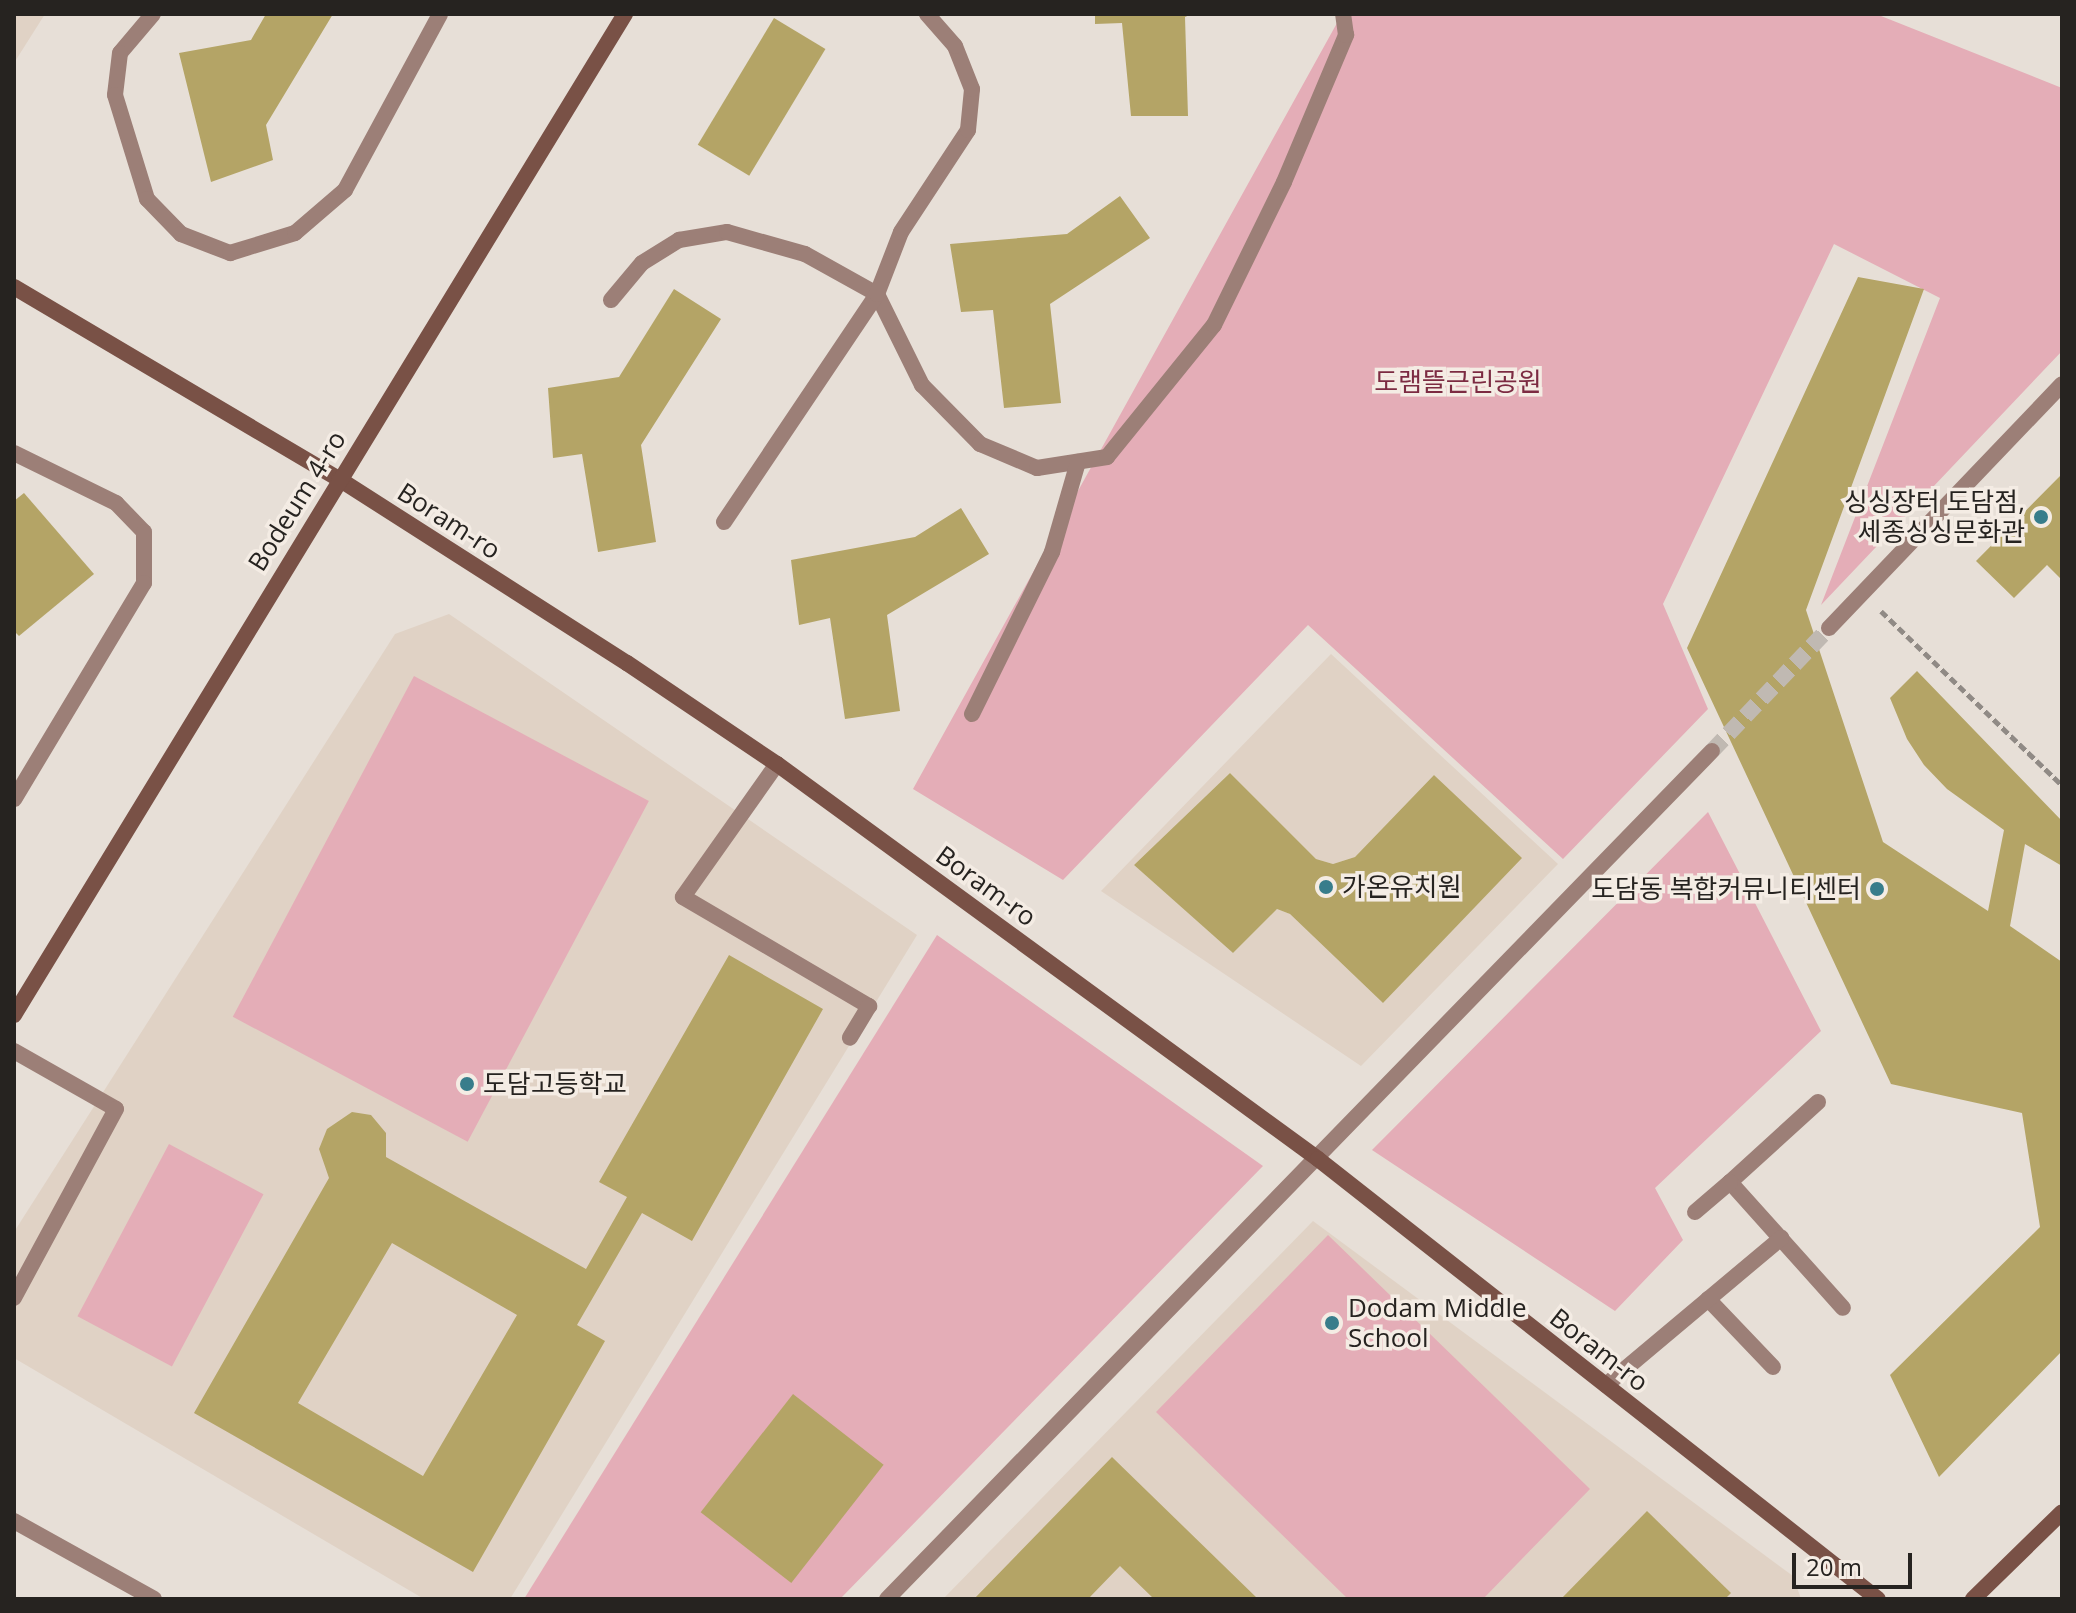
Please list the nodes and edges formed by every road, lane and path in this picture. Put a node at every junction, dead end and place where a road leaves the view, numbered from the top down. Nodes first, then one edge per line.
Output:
1 (153, 14) edge
2 (440, 14) edge
3 (625, 14) edge
4 (927, 14) edge
5 (1343, 14) edge
6 (14, 287) edge
7 (877, 294) junction
8 (611, 300) dead end
9 (2062, 384) edge
10 (14, 453) edge
11 (1078, 462) junction
12 (339, 479) junction
13 (724, 522) dead end
14 (1862, 594) junction
15 (1829, 628) tunnel mouth
16 (972, 714) dead end
17 (1712, 751) tunnel mouth
18 (777, 764) junction
19 (2062, 785) edge
20 (14, 799) edge
21 (14, 1015) edge
22 (850, 1038) dead end
23 (14, 1051) edge
24 (1818, 1102) dead end
25 (1318, 1159) junction
26 (1730, 1182) junction
27 (1695, 1212) dead end
28 (1781, 1238) junction
29 (14, 1298) edge
30 (1708, 1299) junction
31 (1843, 1308) dead end
32 (1773, 1367) dead end
33 (1606, 1385) junction
34 (2062, 1512) edge
35 (14, 1521) edge
36 (154, 1599) edge
37 (887, 1599) edge
38 (1878, 1599) edge
39 (1973, 1599) edge

1 - 2 street
3 - 12 street, Bodeum 4-ro
4 - 7 street
5 - 11 street
6 - 12 street, Boram-ro
7 - 8 street
7 - 11 street
7 - 13 street
9 - 14 street
10 - 20 street
11 - 16 street
12 - 18 street, Boram-ro
12 - 21 street, Bodeum 4-ro
14 - 15 street
14 - 19 path
17 - 25 street
18 - 22 street
18 - 25 street, Boram-ro
23 - 29 street
24 - 26 street
25 - 33 street, Boram-ro
25 - 37 street
26 - 27 street
26 - 28 street
28 - 30 street
28 - 31 street
30 - 32 street
30 - 33 street
33 - 38 street, Boram-ro
34 - 39 street
35 - 36 street

